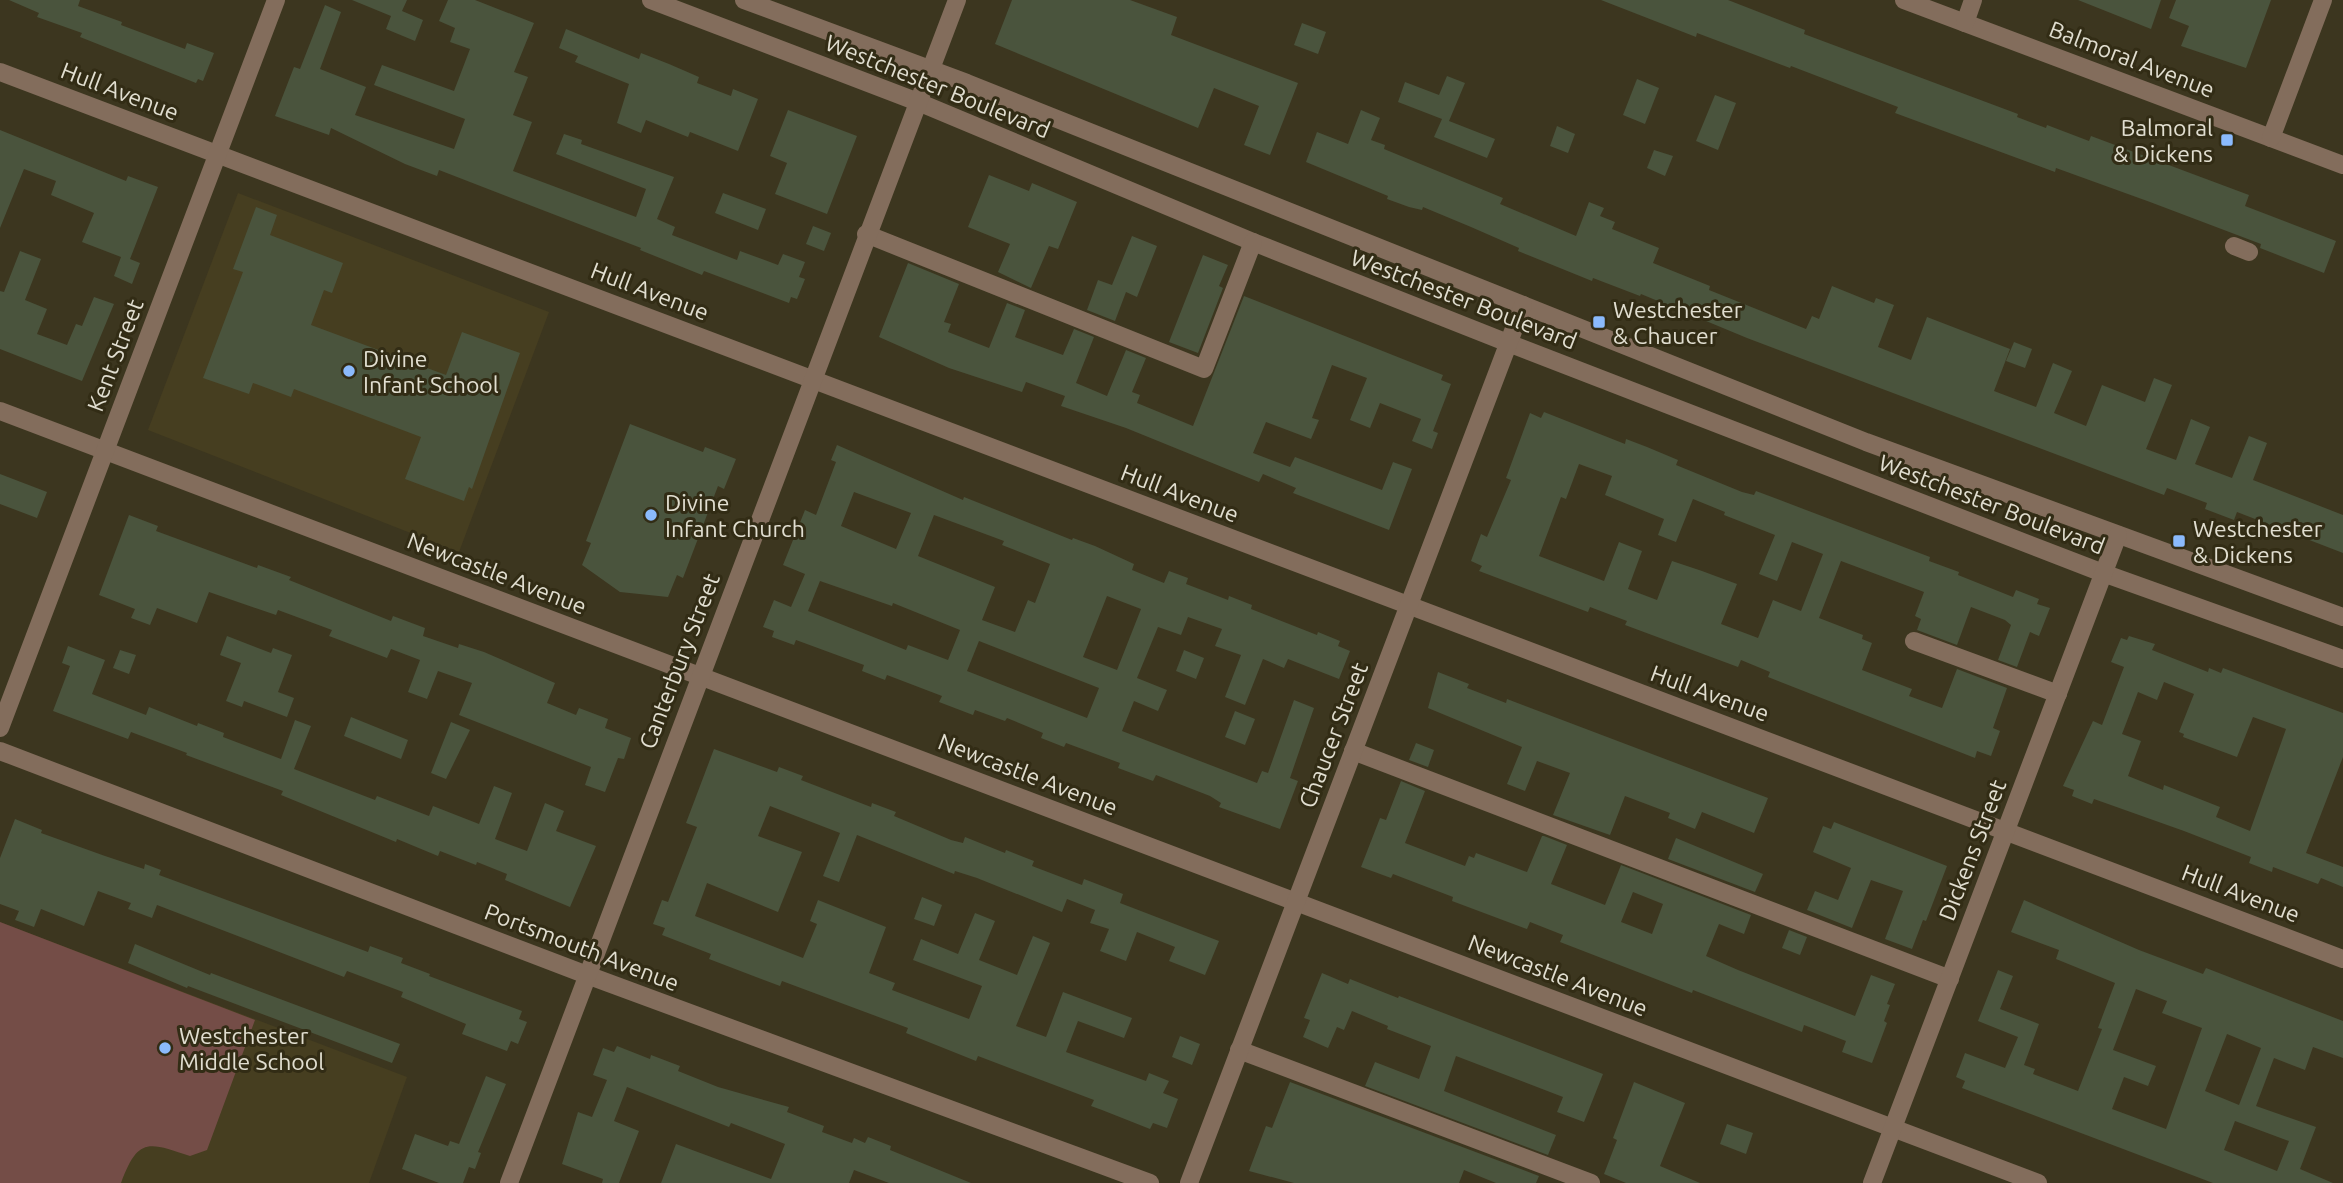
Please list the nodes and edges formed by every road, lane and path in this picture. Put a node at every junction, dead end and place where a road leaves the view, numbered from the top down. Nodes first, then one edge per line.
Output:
1 (276, 0) edge
2 (651, 0) edge
3 (744, 0) edge
4 (957, 0) edge
5 (1904, 0) edge
6 (1973, 0) edge
7 (2323, 0) edge
8 (1965, 23) junction
9 (932, 69) junction
10 (0, 72) edge
11 (918, 102) junction
12 (2272, 138) junction
13 (217, 154) junction
14 (2343, 165) edge
15 (866, 234) junction
16 (1254, 242) junction
17 (1523, 305) junction
18 (1508, 343) junction
19 (812, 378) junction
20 (0, 411) edge
21 (105, 451) junction
22 (2118, 535) junction
23 (2103, 573) junction
24 (1409, 606) junction
25 (2343, 617) edge
26 (1914, 641) dead end
27 (2343, 659) edge
28 (700, 676) junction
29 (2058, 694) junction
30 (0, 728) edge
31 (0, 751) edge
32 (1353, 751) junction
33 (2006, 830) junction
34 (1296, 902) junction
35 (2343, 959) edge
36 (587, 975) junction
37 (1950, 979) junction
38 (1239, 1050) junction
39 (1893, 1128) junction
40 (509, 1183) edge
41 (1150, 1183) edge
42 (1189, 1183) edge
43 (1591, 1183) edge
44 (1872, 1183) edge
45 (2038, 1183) edge

1 - 13 street, Kent Street
2 - 11 street, Westchester Boulevard
3 - 9 street, Westchester Boulevard
4 - 9 street, Canterbury Street
5 - 8 street, Balmoral Avenue
6 - 8 street
7 - 12 street
8 - 12 street, Balmoral Avenue
9 - 11 street, Canterbury Street
9 - 17 street, Westchester Boulevard
10 - 13 street, Hull Avenue
11 - 15 street, Canterbury Street
11 - 16 street, Westchester Boulevard
12 - 14 street, Balmoral Avenue
13 - 19 street, Hull Avenue
13 - 21 street, Kent Street
15 - 16 street
15 - 19 street, Canterbury Street
16 - 18 street, Westchester Boulevard
17 - 18 street, Chaucer Street
17 - 22 street, Westchester Boulevard
18 - 23 street, Westchester Boulevard
18 - 24 street, Chaucer Street
19 - 24 street, Hull Avenue
19 - 28 street, Canterbury Street
20 - 21 street, Newcastle Avenue
21 - 28 street, Newcastle Avenue
21 - 30 street, Kent Street
22 - 23 street, Dickens Street
22 - 25 street, Westchester Boulevard
23 - 27 street, Westchester Boulevard
23 - 29 street, Dickens Street
24 - 32 street, Chaucer Street
24 - 33 street, Hull Avenue
26 - 29 street
28 - 34 street, Newcastle Avenue
28 - 36 street, Canterbury Street
29 - 33 street, Dickens Street
31 - 36 street, Portsmouth Avenue
32 - 34 street, Chaucer Street
32 - 37 street
33 - 35 street, Hull Avenue
33 - 37 street, Dickens Street
34 - 38 street, Chaucer Street
34 - 39 street, Newcastle Avenue
36 - 40 street, Canterbury Street
36 - 41 street, Portsmouth Avenue
37 - 39 street, Dickens Street
38 - 42 street, Chaucer Street
38 - 43 street
39 - 44 street, Dickens Street
39 - 45 street, Newcastle Avenue

